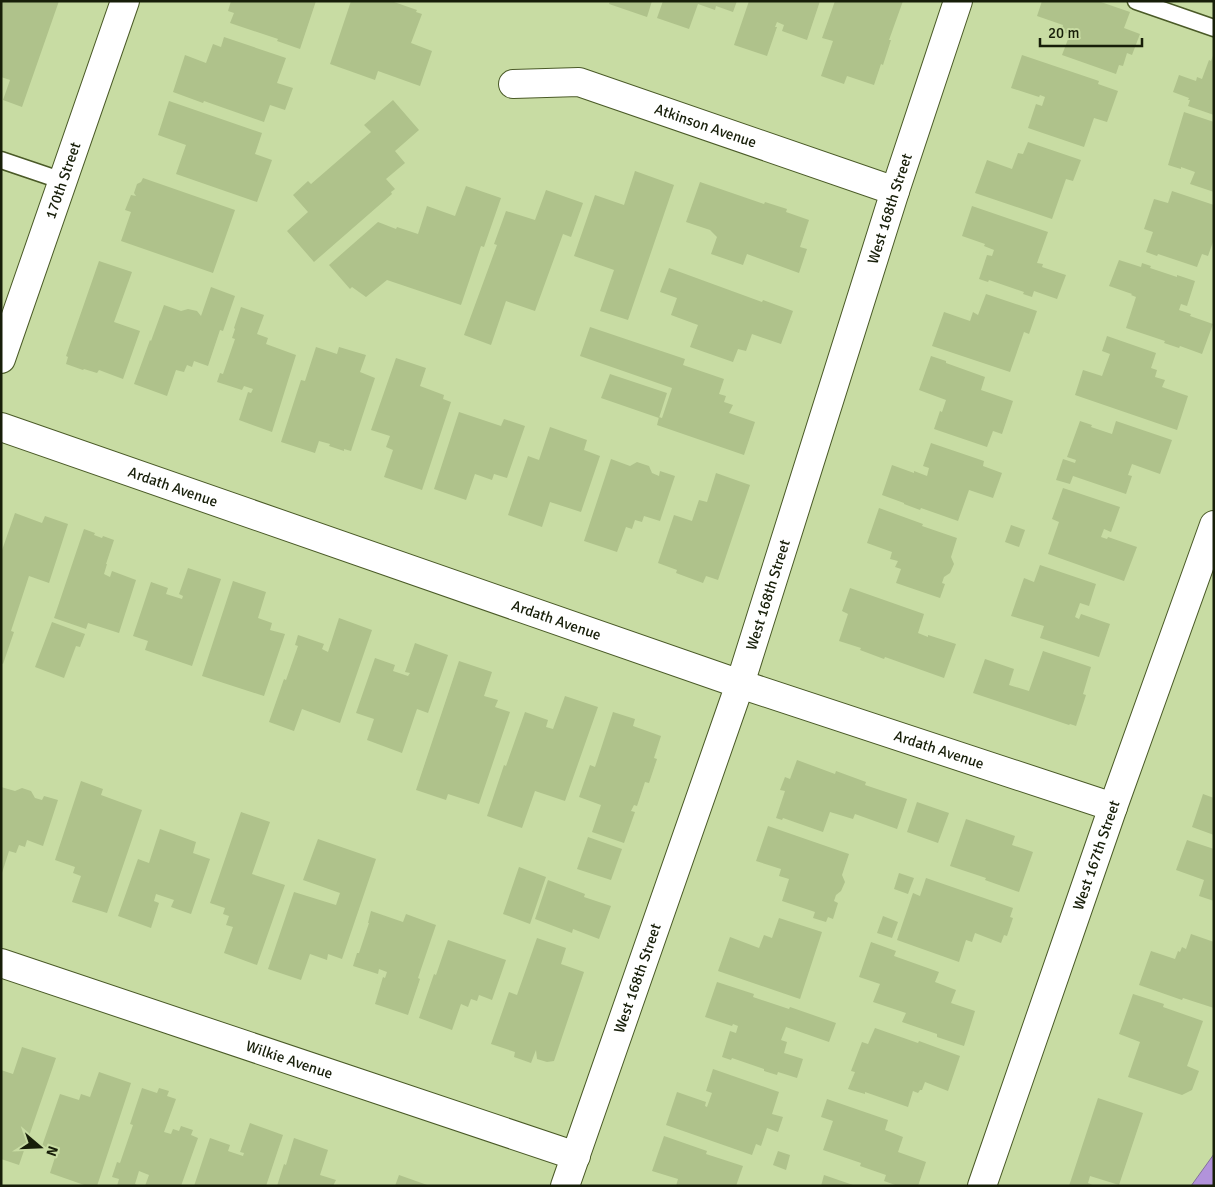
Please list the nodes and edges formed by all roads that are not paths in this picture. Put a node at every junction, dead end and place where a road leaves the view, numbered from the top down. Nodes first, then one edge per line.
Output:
1 (125, 1) edge
2 (958, 1) edge
3 (1136, 1) edge
4 (1214, 28) edge
5 (513, 84) dead end
6 (1, 160) edge
7 (63, 181) junction
8 (896, 191) junction
9 (1, 359) edge
10 (1, 427) edge
11 (1214, 525) edge
12 (740, 684) junction
13 (1113, 807) junction
14 (1, 963) edge
15 (576, 1156) junction
16 (566, 1186) edge
17 (982, 1186) edge

1 - 7 street, 170th Street
2 - 8 street, West 168th Street
3 - 4 lane
5 - 8 street, Atkinson Avenue
6 - 7 lane
7 - 9 street, 170th Street
8 - 12 street, West 168th Street
10 - 12 street, Ardath Avenue
11 - 13 street, West 167th Street
12 - 13 street, Ardath Avenue
12 - 15 street, West 168th Street
13 - 17 street, West 167th Street
14 - 15 street, Wilkie Avenue
15 - 16 street, West 168th Street

